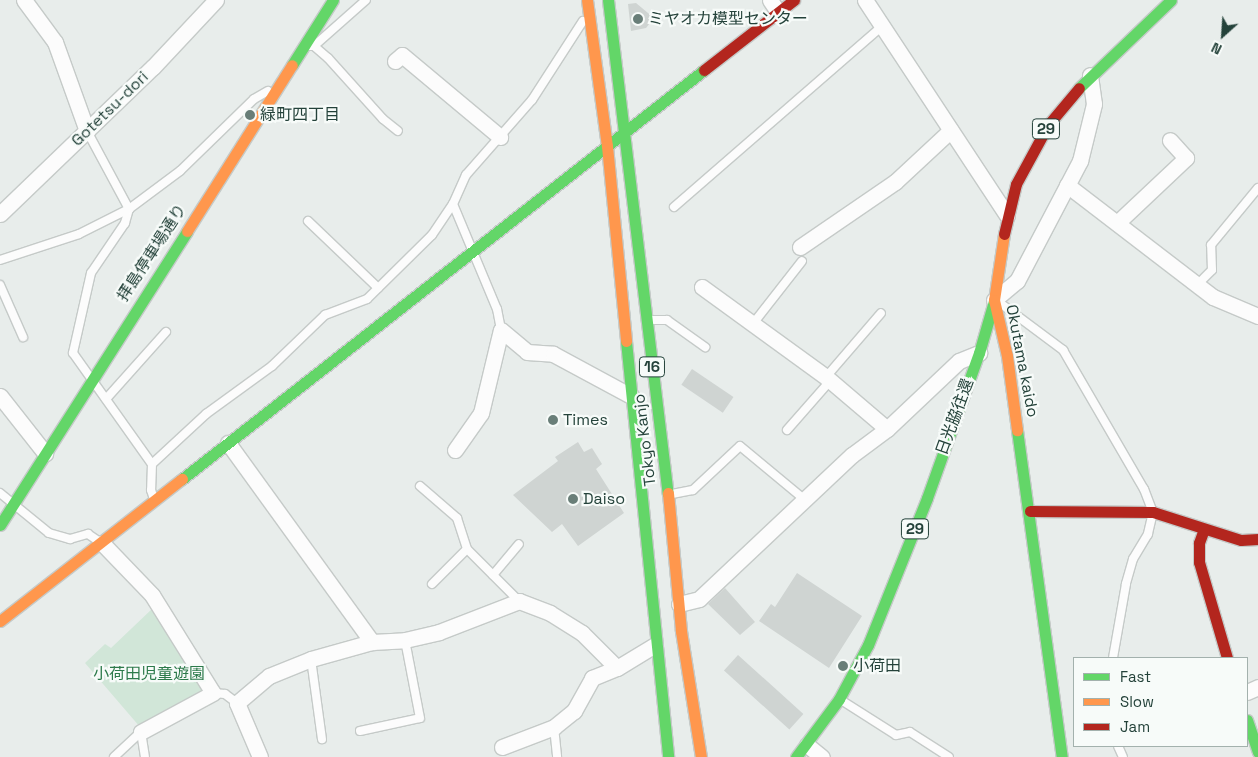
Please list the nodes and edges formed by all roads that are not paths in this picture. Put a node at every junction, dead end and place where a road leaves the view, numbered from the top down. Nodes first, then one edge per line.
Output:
1 (24, 0) edge
2 (216, 0) edge
3 (333, 0) edge
4 (366, 0) edge
5 (587, 0) edge
6 (608, 0) edge
7 (794, 0) edge
8 (865, 0) edge
9 (1171, 0) edge
10 (774, 6) edge
11 (588, 13) junction
12 (882, 26) junction
13 (310, 46) junction
14 (395, 61) dead end
15 (1090, 75) junction
16 (283, 83) junction
17 (87, 130) junction
18 (951, 130) junction
19 (398, 131) dead end
20 (626, 131) junction
21 (500, 137) junction
22 (1170, 140) dead end
23 (607, 146) junction
24 (1067, 185) junction
25 (1258, 188) edge
26 (453, 204) junction
27 (674, 207) dead end
28 (129, 209) junction
29 (0, 214) edge
30 (1007, 215) junction
31 (308, 221) dead end
32 (1117, 223) junction
33 (474, 248) junction
34 (801, 254) joint
35 (0, 260) edge
36 (0, 284) edge
37 (1198, 285) junction
38 (702, 286) dead end
39 (378, 288) junction
40 (994, 300) junction
41 (881, 313) dead end
42 (1258, 316) edge
43 (645, 320) junction
44 (752, 325) junction
45 (501, 330) junction
46 (166, 332) dead end
47 (23, 337) dead end
48 (705, 348) dead end
49 (979, 353) junction
50 (91, 379) junction
51 (828, 379) junction
52 (0, 396) edge
53 (631, 396) junction
54 (106, 399) junction
55 (887, 429) junction
56 (787, 430) dead end
57 (228, 443) junction
58 (454, 450) dead end
59 (45, 453) junction
60 (152, 464) junction
61 (420, 486) dead end
62 (0, 493) edge
63 (668, 495) junction
64 (805, 500) junction
65 (155, 501) junction
66 (13, 505) junction
67 (1030, 511) junction
68 (1153, 512) junction
69 (0, 525) edge
70 (1204, 529) junction
71 (1258, 539) edge
72 (102, 543) junction
73 (519, 544) dead end
74 (467, 548) junction
75 (493, 575) junction
76 (432, 584) dead end
77 (518, 601) junction
78 (678, 604) junction
79 (0, 622) edge
80 (406, 640) junction
81 (372, 642) junction
82 (655, 645) junction
83 (1113, 657) edge
84 (1227, 657) edge
85 (311, 659) junction
86 (617, 668) junction
87 (213, 693) junction
88 (839, 699) junction
89 (237, 703) junction
90 (1248, 724) edge
91 (554, 728) junction
92 (360, 731) dead end
93 (142, 732) junction
94 (322, 739) dead end
95 (1073, 744) edge
96 (807, 745) junction
97 (502, 748) dead end
98 (1059, 751) edge
99 (1258, 752) edge
100 (114, 757) edge
101 (145, 757) edge
102 (260, 757) edge
103 (558, 757) edge
104 (668, 757) edge
105 (701, 757) edge
106 (796, 757) edge
107 (822, 757) edge
108 (949, 757) edge

1 - 17 street
2 - 17 street, Gotetsu-dori
3 - 13 main road, 拝島停車場通り
4 - 13 lane
5 - 11 main road, Tokyo Kanjo / 16
6 - 20 main road, Tokyo Kanjo / 16
7 - 10 main road
8 - 12 street
9 - 15 main road, Okutama kaido / 29
10 - 20 main road
11 - 21 lane
11 - 23 main road, Tokyo Kanjo / 16
12 - 18 street
12 - 27 lane
13 - 16 main road, 拝島停車場通り
13 - 19 lane
14 - 21 street
15 - 24 street
15 - 30 main road, Okutama kaido / 29
16 - 28 lane
16 - 50 main road, 拝島停車場通り
17 - 28 lane
17 - 29 street, Gotetsu-dori
18 - 30 street
18 - 34 street
20 - 23 main road
20 - 43 main road, Tokyo Kanjo / 16
21 - 26 lane
22 - 32 street
23 - 33 main road
23 - 53 main road, Tokyo Kanjo / 16
24 - 32 street
24 - 40 street
25 - 37 lane
26 - 33 lane
26 - 39 lane
28 - 35 lane
28 - 50 lane
30 - 40 main road, Okutama kaido / 29
31 - 39 lane
32 - 37 street
33 - 45 lane
33 - 57 main road
34 - 44 lane
36 - 47 lane
37 - 42 street
38 - 44 street
39 - 60 lane
40 - 49 main road, 日光脇往還 / 29
40 - 67 main road, Okutama kaido / 29
40 - 68 lane
41 - 51 lane
43 - 48 lane
43 - 63 main road, Tokyo Kanjo / 16
44 - 51 street
45 - 53 street
45 - 58 street
46 - 54 lane
49 - 55 street
49 - 88 main road, 日光脇往還 / 29
50 - 54 lane
50 - 59 main road, 拝島停車場通り
51 - 55 street
51 - 56 lane
52 - 59 street
53 - 82 main road, Tokyo Kanjo / 16
54 - 60 lane
55 - 64 street
57 - 65 main road
57 - 81 street
59 - 66 main road, 拝島停車場通り
60 - 65 lane
61 - 74 lane
62 - 66 lane
63 - 64 lane
63 - 78 main road, Tokyo Kanjo / 16
64 - 78 street
65 - 72 main road
66 - 69 main road, 拝島停車場通り
66 - 72 lane
67 - 68 main road
67 - 98 main road, Okutama kaido / 29
68 - 70 main road
68 - 83 lane
70 - 71 main road
70 - 84 main road
72 - 79 main road
72 - 87 street
73 - 75 lane
74 - 75 lane
74 - 76 lane
75 - 77 lane
77 - 80 street
77 - 86 street
78 - 105 main road, Tokyo Kanjo / 16
80 - 81 street
80 - 92 lane
81 - 85 street
82 - 86 street
82 - 104 main road, Tokyo Kanjo / 16
85 - 89 street
85 - 94 lane
86 - 91 street
87 - 89 lane
87 - 93 street
88 - 96 main road, 日光脇往還 / 29
88 - 108 lane
89 - 102 street
90 - 99 main road
91 - 97 street
91 - 103 lane
93 - 100 lane
93 - 101 lane
95 - 98 main road
96 - 106 main road, 日光脇往還 / 29
96 - 107 street

